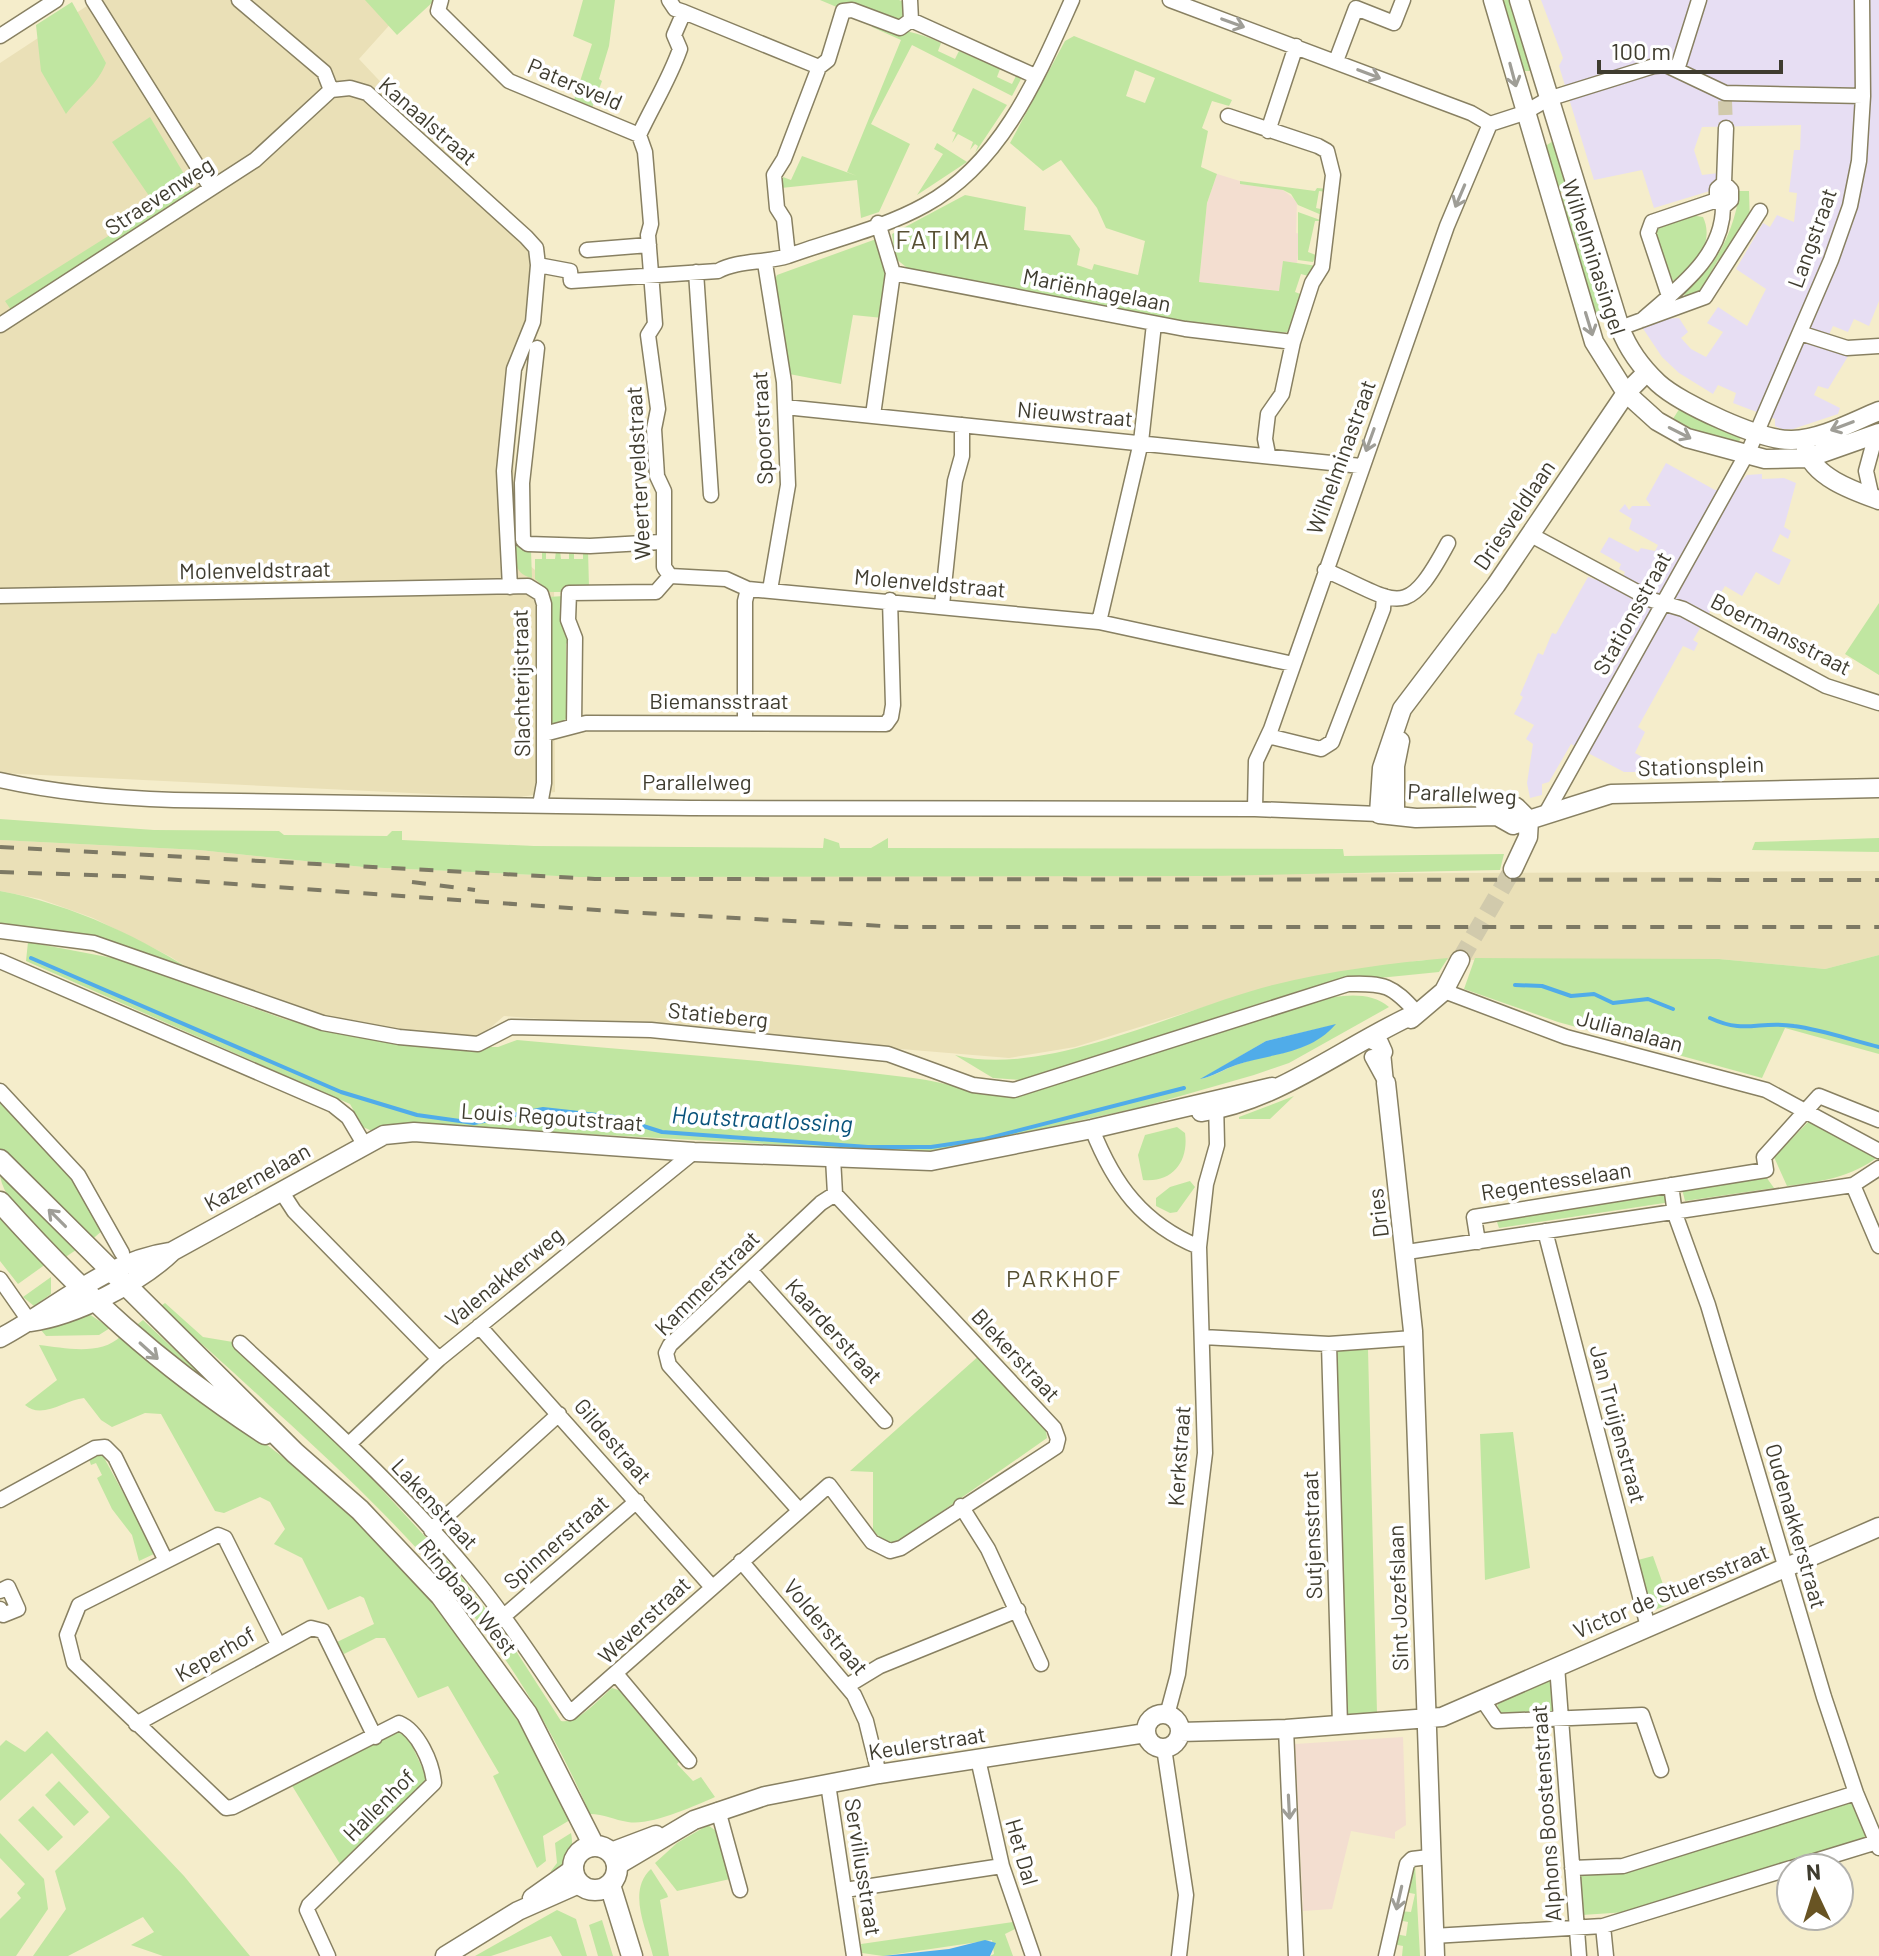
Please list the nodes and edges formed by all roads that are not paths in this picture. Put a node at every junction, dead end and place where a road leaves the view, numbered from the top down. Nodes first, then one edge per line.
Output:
1 (56, 0) edge
2 (93, 0) edge
3 (239, 0) edge
4 (441, 0) edge
5 (669, 0) edge
6 (910, 0) edge
7 (1072, 0) edge
8 (1170, 0) edge
9 (1403, 0) edge
10 (1493, 0) edge
11 (1519, 0) edge
12 (1699, 0) edge
13 (1862, 0) edge
14 (1353, 4) edge
15 (684, 12) junction
16 (911, 20) junction
17 (0, 36) edge
18 (1296, 46) junction
19 (1336, 61) junction
20 (819, 67) junction
21 (1677, 70) junction
22 (1035, 76) junction
23 (331, 90) junction
24 (1863, 96) junction
25 (1548, 99) junction
26 (1524, 113) junction
27 (1228, 116) dead end
28 (1490, 124) junction
29 (1726, 128) tunnel mouth
30 (1268, 131) junction
31 (639, 135) junction
32 (211, 188) junction
33 (1720, 203) junction
34 (1760, 211) dead end
35 (878, 223) junction
36 (649, 245) junction
37 (587, 250) dead end
38 (788, 256) junction
39 (765, 263) junction
40 (538, 265) junction
41 (696, 272) junction
42 (893, 273) junction
43 (652, 275) junction
44 (1669, 296) junction
45 (1642, 320) junction
46 (1154, 324) junction
47 (0, 325) edge
48 (1620, 328) junction
49 (1800, 333) junction
50 (1293, 342) junction
51 (1879, 346) edge
52 (537, 348) dead end
53 (1647, 372) junction
54 (1626, 393) junction
55 (785, 407) junction
56 (1879, 411) edge
57 (873, 415) junction
58 (962, 425) junction
59 (1756, 432) junction
60 (1878, 434) edge
61 (1803, 439) junction
62 (1141, 442) junction
63 (1268, 454) junction
64 (1744, 455) junction
65 (1808, 458) junction
66 (1361, 466) junction
67 (711, 495) dead end
68 (1875, 499) edge
69 (1531, 535) junction
70 (661, 542) junction
71 (1448, 543) dead end
72 (1325, 570) junction
73 (670, 576) junction
74 (510, 587) junction
75 (748, 589) junction
76 (770, 590) junction
77 (0, 596) edge
78 (1384, 596) junction
79 (890, 600) junction
80 (1664, 603) junction
81 (942, 605) junction
82 (1099, 622) junction
83 (1293, 664) junction
84 (1879, 703) edge
85 (745, 723) junction
86 (574, 726) junction
87 (544, 734) junction
88 (1268, 736) junction
89 (0, 780) edge
90 (1879, 788) edge
91 (540, 805) junction
92 (1255, 809) junction
93 (1387, 814) junction
94 (1529, 820) junction
95 (1517, 861) tunnel mouth
96 (0, 931) edge
97 (1460, 960) tunnel mouth
98 (0, 961) edge
99 (1444, 991) junction
100 (1417, 1013) junction
101 (1374, 1048) junction
102 (1386, 1083) joint
103 (0, 1091) edge
104 (1218, 1106) junction
105 (1806, 1110) junction
106 (1879, 1120) edge
107 (1092, 1129) junction
108 (364, 1144) junction
109 (1879, 1151) edge
110 (694, 1152) junction
111 (833, 1158) junction
112 (0, 1160) edge
113 (1879, 1168) edge
114 (1766, 1170) junction
115 (1671, 1185) junction
116 (1853, 1185) junction
117 (281, 1191) junction
118 (835, 1194) junction
119 (1778, 1196) junction
120 (0, 1202) edge
121 (1675, 1214) junction
122 (1545, 1231) junction
123 (1478, 1242) junction
124 (1879, 1246) edge
125 (1199, 1247) junction
126 (1407, 1252) junction
127 (120, 1270) junction
128 (750, 1270) junction
129 (0, 1279) edge
130 (86, 1295) junction
131 (30, 1322) junction
132 (479, 1326) junction
133 (1203, 1337) junction
134 (0, 1338) edge
135 (1413, 1338) junction
136 (240, 1343) dead end
137 (1329, 1344) junction
138 (439, 1359) junction
139 (559, 1414) junction
140 (885, 1421) dead end
141 (349, 1444) junction
142 (295, 1453) junction
143 (829, 1485) joint
144 (0, 1500) edge
145 (637, 1501) junction
146 (961, 1506) junction
147 (799, 1510) junction
148 (1879, 1527) edge
149 (431, 1530) junction
150 (166, 1561) junction
151 (741, 1561) junction
152 (1785, 1568) junction
153 (712, 1587) junction
154 (0, 1591) edge
155 (0, 1609) edge
156 (1018, 1610) junction
157 (504, 1616) junction
158 (1648, 1627) junction
159 (278, 1644) junction
160 (1041, 1664) dead end
161 (1557, 1666) junction
162 (617, 1675) junction
163 (847, 1686) junction
164 (1482, 1699) junction
165 (575, 1710) joint
166 (1167, 1715) junction
167 (1560, 1719) junction
168 (1425, 1720) junction
169 (136, 1724) junction
170 (1340, 1725) junction
171 (1286, 1729) junction
172 (1180, 1732) junction
173 (1146, 1733) junction
174 (375, 1737) junction
175 (1164, 1748) junction
176 (978, 1759) junction
177 (689, 1761) dead end
178 (1661, 1770) dead end
179 (879, 1774) junction
180 (828, 1784) junction
181 (1856, 1793) junction
182 (718, 1810) junction
183 (1878, 1845) edge
184 (1852, 1852) edge
185 (601, 1853) junction
186 (1429, 1857) junction
187 (1002, 1866) junction
188 (1572, 1868) junction
189 (1775, 1873) edge
190 (590, 1882) junction
191 (740, 1890) dead end
192 (845, 1890) junction
193 (1603, 1926) junction
194 (1576, 1928) junction
195 (1433, 1936) junction
196 (328, 1956) edge
197 (445, 1956) edge
198 (618, 1956) edge
199 (632, 1956) edge
200 (854, 1956) edge
201 (1033, 1956) edge
202 (1179, 1956) edge
203 (1296, 1956) edge
204 (1386, 1956) edge
205 (1435, 1956) edge
206 (1579, 1956) edge
207 (1606, 1956) edge

1 - 17 street
2 - 32 street
3 - 23 street
4 - 31 street, Patersveld
5 - 15 street
6 - 16 street
7 - 22 street
8 -> 18 street
9 - 14 street
10 -> 26 street, Wilhelminasingel
11 - 25 street, Wilhelminasingel
12 - 21 street
13 - 24 street, Langstraat
14 - 19 street
15 - 20 street
15 - 31 street
16 - 20 street
16 - 22 street
18 - 19 street
18 - 30 street
19 -> 28 street
20 - 38 street
21 - 24 street
21 - 25 street
22 - 35 street
23 - 32 street, Straevenweg
23 - 40 street, Kanaalstraat
24 - 49 street, Langstraat
25 - 26 street
25 - 48 street, Wilhelminasingel
26 - 28 street
26 -> 54 street, Wilhelminasingel
27 - 30 street
28 -> 66 street, Wilhelminastraat
29 - 33 street
30 - 50 street
31 - 36 street, Weerterveldstraat
32 - 47 street, Straevenweg
33 - 44 street
33 - 44 street
34 - 45 street
35 - 38 street
35 - 42 street
36 - 37 street
36 - 43 street, Weerterveldstraat
38 - 39 street
39 - 41 street
39 - 55 street, Spoorstraat
40 - 43 street
40 - 74 street
41 - 43 street
41 - 67 street
42 - 46 street, Mariënhagelaan
42 - 57 street
43 - 70 street, Weerterveldstraat
44 - 45 street
45 - 48 street
46 - 50 street, Mariënhagelaan
46 - 62 street
48 - 53 street, Wilhelminasingel
49 - 51 street
49 - 59 street, Langstraat
50 - 63 street
52 - 70 street
53 - 54 street, Driesveldlaan
53 - 59 street, Wilhelminasingel
54 -> 64 street, Wilhelminasingel
54 - 69 street, Driesveldlaan
55 - 57 street, Nieuwstraat
55 - 76 street, Spoorstraat
56 -> 61 street
57 - 58 street, Nieuwstraat
58 - 62 street, Nieuwstraat
58 - 81 street
59 - 61 street, Wilhelminasingel
59 - 64 street, Stationsstraat
60 - 65 street, Wilhelminasingel
60 - 68 street
61 - 65 street
62 - 63 street, Nieuwstraat
62 - 82 street
63 - 66 street, Nieuwstraat
64 - 65 street, Wilhelminasingel
64 - 80 street, Stationsstraat
65 - 68 street
66 - 72 street, Wilhelminastraat
69 - 80 street, Boermansstraat
69 - 93 street, Driesveldlaan
70 - 73 street, Weerterveldstraat
71 - 78 street
72 - 78 street
72 - 83 street, Wilhelminastraat
73 - 75 street, Molenveldstraat
73 - 86 street, Molenveldstraat
74 - 77 street, Molenveldstraat
74 - 87 street, Slachterijstraat
75 - 76 street, Molenveldstraat
75 - 85 street
76 - 79 street, Molenveldstraat
78 - 88 street
79 - 81 street, Molenveldstraat
79 - 85 street, Biemansstraat
80 - 84 street, Boermansstraat
80 - 94 street, Stationsstraat
81 - 82 street, Molenveldstraat
82 - 83 street, Molenveldstraat
83 - 88 street, Wilhelminastraat
85 - 86 street, Biemansstraat
86 - 87 street, Biemansstraat
87 - 91 street, Slachterijstraat
88 - 92 street, Wilhelminastraat
89 - 91 street, Parallelweg
90 - 94 street, Stationsplein
91 - 92 street, Parallelweg
92 - 93 street, Parallelweg
93 - 94 street, Parallelweg
94 - 95 street
96 - 100 street, Statieberg
97 - 99 street, Louis Regoutstraat
98 - 108 street
99 - 100 street, Louis Regoutstraat
99 - 105 street, Julianalaan
100 - 101 street, Louis Regoutstraat
101 - 102 street, Dries
101 - 104 street, Louis Regoutstraat
102 - 126 street, Dries
103 - 127 street
104 - 107 street, Louis Regoutstraat
104 - 125 street, Kerkstraat
105 - 106 street
105 - 109 street, Julianalaan
105 - 114 street
107 - 111 street, Louis Regoutstraat
107 - 125 street
108 - 110 street, Louis Regoutstraat
108 - 117 street, Kazernelaan
110 - 111 street, Louis Regoutstraat
110 - 132 street, Valenakkerweg
111 - 118 street
127 -> 112 main road, Ringbaan West
113 - 116 street
114 - 115 street, Regentesselaan
114 - 119 street
115 - 121 street
115 - 123 street, Regentesselaan
116 - 119 street
116 - 124 street
117 - 127 street, Kazernelaan
117 - 138 street
118 - 128 street, Kammerstraat
118 - 146 street, Blekerstraat
119 - 121 street
120 - 130 main road, Ringbaan West
121 - 122 street
121 - 152 street, Oudenakkerstraat
122 - 123 street
122 - 158 street, Jan Truijenstraat
123 - 126 street
125 - 133 street, Kerkstraat
126 - 135 street, Dries
127 - 130 street, Kazernelaan
127 - 142 main road, Ringbaan West
128 - 140 street, Kaarderstraat
128 - 147 street, Kammerstraat
129 - 131 street
130 - 131 street, Kazernelaan
130 -> 142 main road, Ringbaan West
131 - 134 street, Kazernelaan
132 - 138 street, Valenakkerweg
132 - 139 street, Gildestraat
133 - 137 street
133 - 166 street, Kerkstraat
135 - 137 street
135 - 168 street, Sint Jozefslaan
136 - 141 street, Lakenstraat
137 - 170 street, Sutjensstraat
138 - 141 street, Valenakkerweg
139 - 145 street, Gildestraat
139 - 149 street
141 - 149 street, Lakenstraat
142 - 185 main road, Ringbaan West
143 - 146 street, Blekerstraat
143 - 147 street, Weverstraat
144 - 150 street
145 - 153 street, Gildestraat
145 - 157 street, Spinnerstraat
146 - 156 street
147 - 151 street, Weverstraat
148 - 152 street, Victor de Stuersstraat
149 - 157 street, Lakenstraat
150 - 159 street
150 - 169 street
151 - 153 street, Weverstraat
151 - 163 street, Volderstraat
152 - 158 street, Victor de Stuersstraat
152 - 181 street, Oudenakkerstraat
153 - 162 street, Weverstraat
154 - 155 street
156 - 160 street
156 - 163 street
157 - 165 street, Lakenstraat
158 - 161 street, Victor de Stuersstraat
159 - 169 street, Keperhof
159 - 174 street, Keperhof
161 - 164 street, Victor de Stuersstraat
161 - 167 street, Alphons Boostenstraat
162 - 165 street, Weverstraat
162 - 177 street
163 - 179 street, Volderstraat
164 - 167 street
164 - 168 street, Victor de Stuersstraat
166 - 172 street
166 - 173 street
167 - 178 street
167 - 188 street, Alphons Boostenstraat
168 - 170 street, Victor de Stuersstraat
168 - 186 street, Sint Jozefslaan
169 - 174 street, Hallenhof
170 - 171 street, Victor de Stuersstraat
171 - 172 street, Victor de Stuersstraat
171 -> 203 street
172 - 175 street
173 - 175 street
173 - 176 street, Keulerstraat
174 - 196 street, Hallenhof
175 - 202 street
176 - 179 street, Keulerstraat
176 - 187 street, Het Dal
179 - 180 street, Keulerstraat
180 - 182 street, Keulerstraat
180 - 192 street, Serviliusstraat
181 - 183 street, Oudenakkerstraat
181 - 188 street
182 - 185 street, Keulerstraat
182 - 191 street
183 - 184 street
185 - 190 main road
185 - 190 main road
186 - 195 street, Sint Jozefslaan
186 -> 204 street
187 - 192 street
187 - 201 street, Het Dal
188 - 194 street, Alphons Boostenstraat
189 - 193 street
190 - 197 street
190 - 198 main road
190 - 199 main road
192 - 200 street, Serviliusstraat
193 - 194 street
193 - 207 street
194 - 195 street
194 - 206 street, Alphons Boostenstraat
195 - 205 street, Sint Jozefslaan

